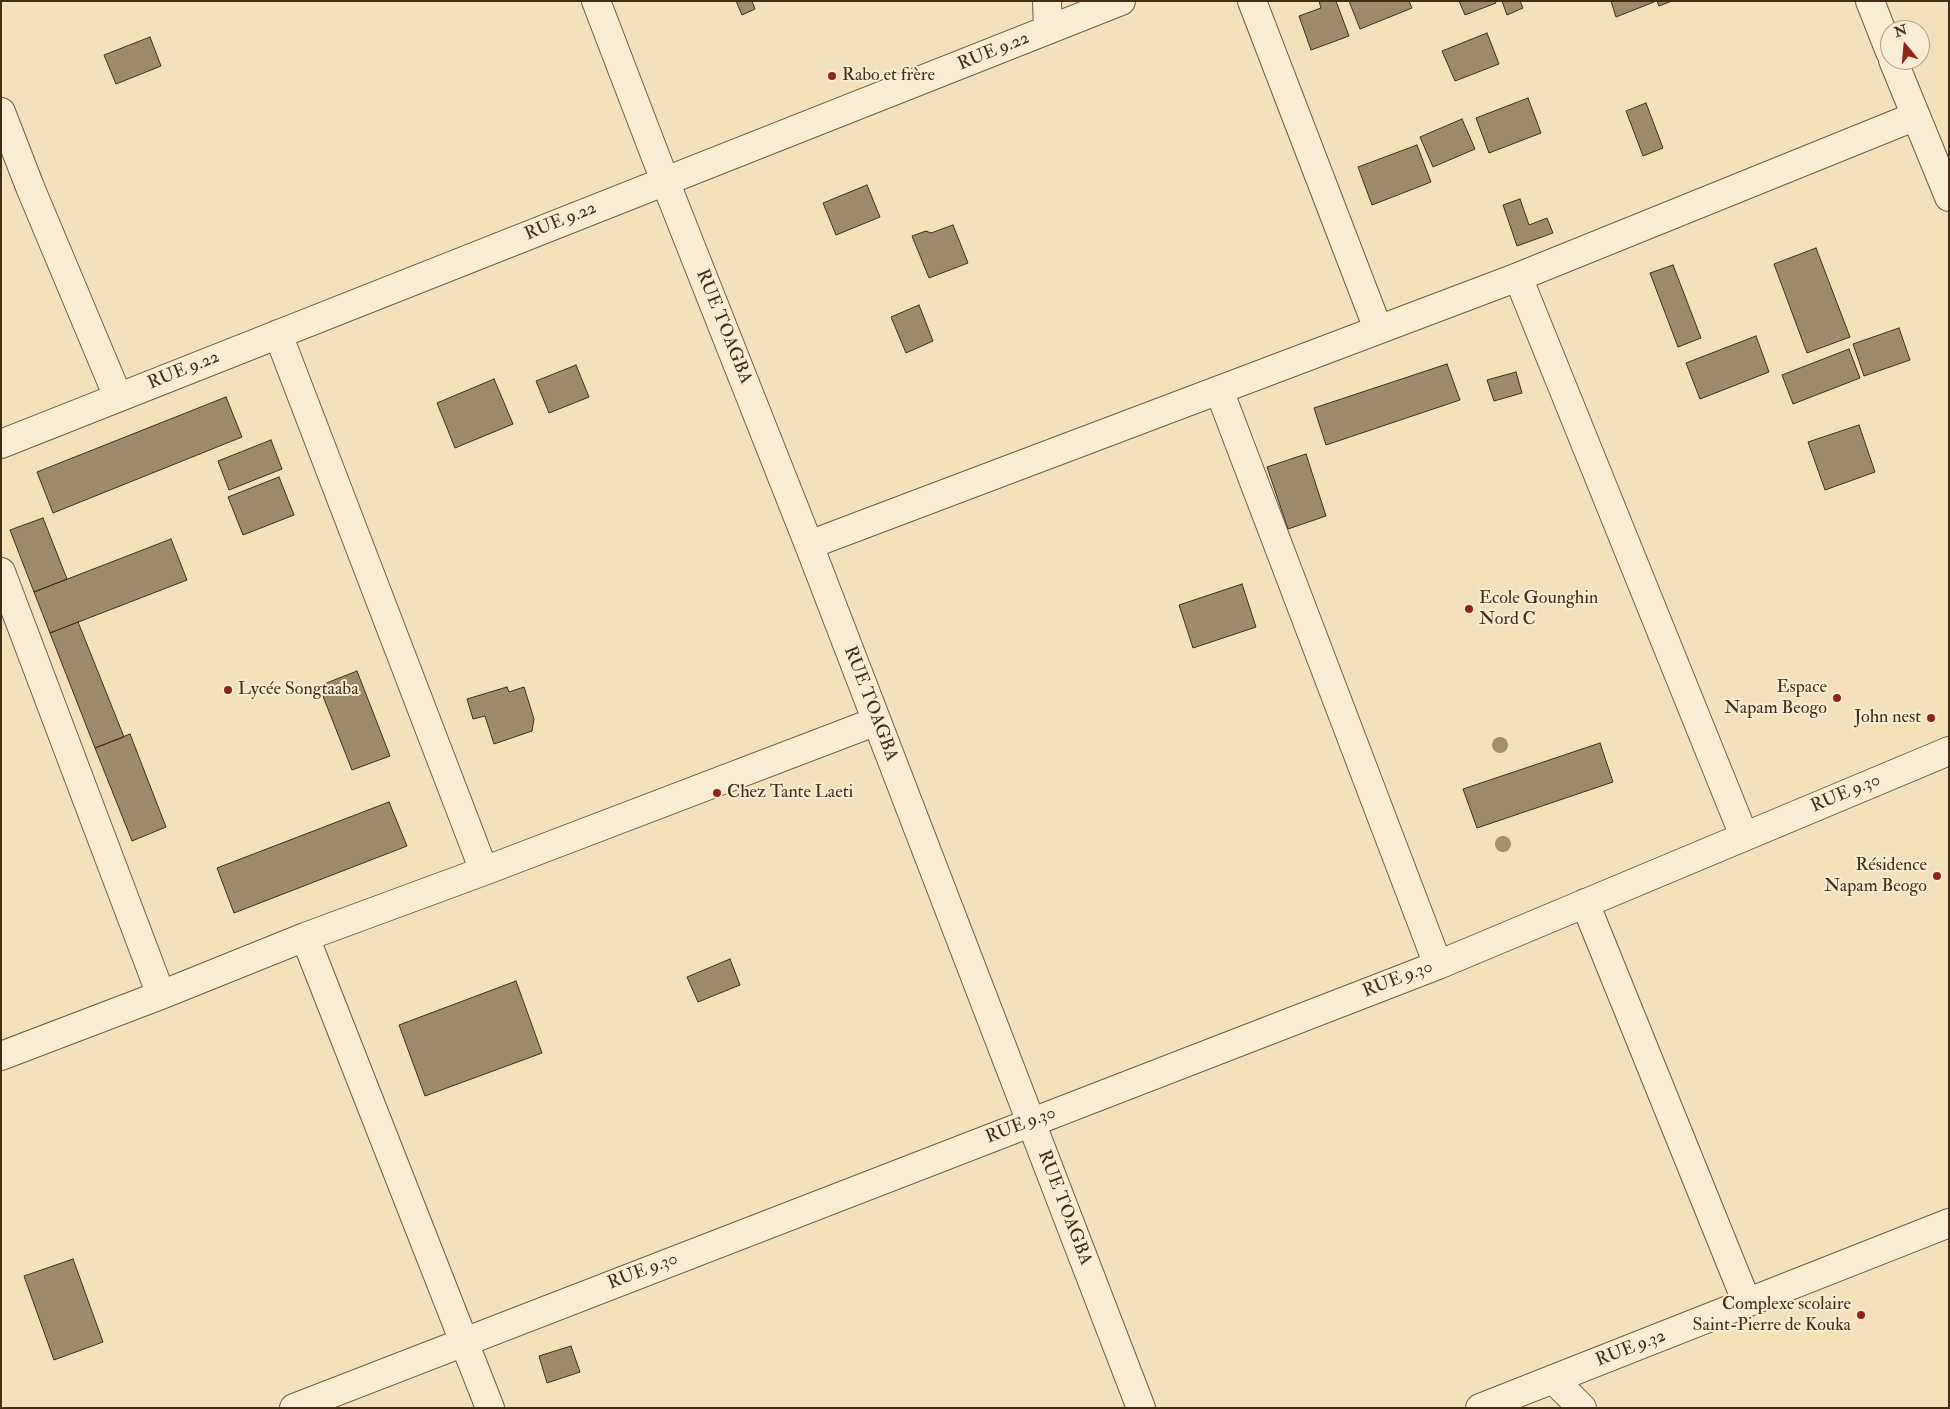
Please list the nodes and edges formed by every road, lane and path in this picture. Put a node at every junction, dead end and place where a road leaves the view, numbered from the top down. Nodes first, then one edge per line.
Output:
1 (596, 1) edge
2 (1047, 1) edge
3 (1121, 1) edge
4 (1252, 1) edge
5 (1870, 1) edge
6 (1880, 26) edge
7 (1048, 30) junction
8 (1897, 70) edge
9 (1, 112) edge
10 (1916, 116) junction
11 (665, 181) junction
12 (1949, 197) edge
13 (1518, 277) junction
14 (1378, 329) junction
15 (278, 334) junction
16 (1218, 390) junction
17 (118, 397) junction
18 (1, 444) edge
19 (809, 545) junction
20 (1, 572) edge
21 (877, 721) junction
22 (1949, 751) edge
23 (1744, 836) junction
24 (484, 871) junction
25 (1585, 903) junction
26 (305, 937) junction
27 (1438, 964) junction
28 (161, 995) junction
29 (1, 1056) edge
30 (1030, 1123) junction
31 (1949, 1223) edge
32 (1747, 1303) junction
33 (464, 1341) junction
34 (1553, 1379) junction
35 (294, 1408) edge
36 (490, 1408) edge
37 (1141, 1408) edge
38 (1480, 1408) edge
39 (1582, 1408) edge

1 - 11 street, RUE TOAGBA
2 - 7 street
3 - 7 street, RUE 9.22
4 - 14 street
5 - 6 street
7 - 11 street, RUE 9.22
8 - 10 street
9 - 17 street
10 - 12 street
10 - 13 street
11 - 15 street, RUE 9.22
11 - 19 street, RUE TOAGBA
13 - 14 street
13 - 23 street
14 - 16 street
15 - 17 street, RUE 9.22
15 - 24 street
16 - 19 street
16 - 27 street
17 - 18 street, RUE 9.22
19 - 21 street, RUE TOAGBA
20 - 28 street
21 - 24 street
21 - 30 street, RUE TOAGBA
22 - 23 street, RUE 9.30
23 - 25 street, RUE 9.30
24 - 26 street
25 - 27 street, RUE 9.30
25 - 32 street
26 - 28 street
26 - 33 street
27 - 30 street, RUE 9.30
28 - 29 street
30 - 33 street, RUE 9.30
30 - 37 street, RUE TOAGBA
31 - 32 street, RUE 9.32
32 - 34 street, RUE 9.32
33 - 35 street, RUE 9.30
33 - 36 street
34 - 38 street, RUE 9.32
34 - 39 street

